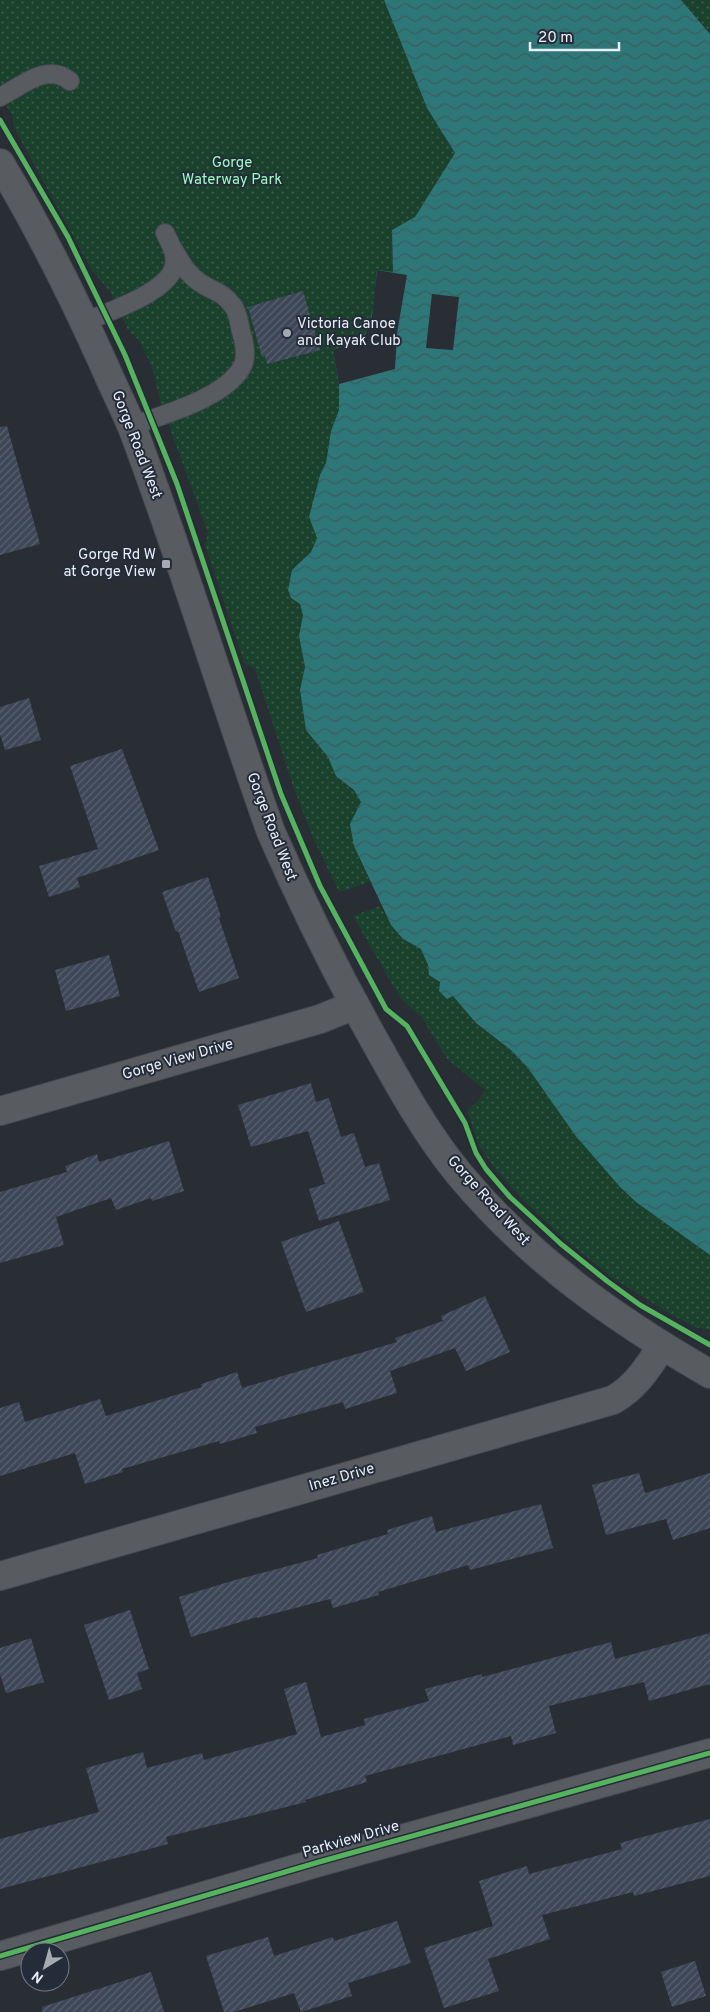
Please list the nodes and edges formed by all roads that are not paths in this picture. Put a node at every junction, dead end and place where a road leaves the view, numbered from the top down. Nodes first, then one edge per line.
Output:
1 (70, 81) dead end
2 (0, 98) edge
3 (0, 163) edge
4 (165, 233) dead end
5 (174, 249) junction
6 (84, 322) junction
7 (131, 426) junction
8 (355, 1005) junction
9 (0, 1111) edge
10 (662, 1346) junction
11 (710, 1374) edge
12 (0, 1576) edge
13 (710, 1753) edge
14 (0, 1956) edge

1 - 2 lane
3 - 6 street, Gorge Road West
4 - 5 lane
5 - 6 lane
5 - 7 lane
6 - 7 street, Gorge Road West
7 - 8 street, Gorge Road West
8 - 9 street, Gorge View Drive
8 - 10 street, Gorge Road West
10 - 11 street, Gorge Road West
10 - 12 street, Inez Drive
13 - 14 street, Parkview Drive

